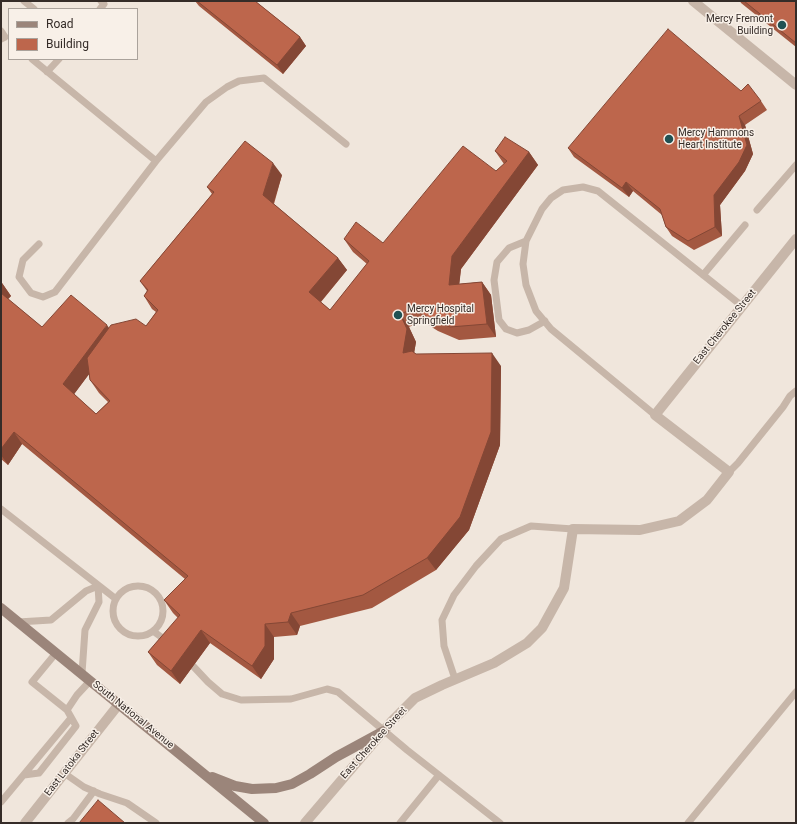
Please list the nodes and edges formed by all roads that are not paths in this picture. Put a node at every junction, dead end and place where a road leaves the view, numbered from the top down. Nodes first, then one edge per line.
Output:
1 (24, 1) edge
2 (693, 1) edge
3 (33, 8) edge
4 (33, 60) edge
5 (58, 60) edge
6 (48, 72) junction
7 (796, 85) edge
8 (346, 144) dead end
9 (156, 161) junction
10 (796, 165) edge
11 (757, 210) dead end
12 (745, 225) dead end
13 (796, 239) edge
14 (526, 241) junction
15 (39, 244) dead end
16 (704, 275) junction
17 (742, 306) junction
18 (544, 321) junction
19 (796, 391) edge
20 (655, 415) junction
21 (729, 472) junction
22 (1, 509) edge
23 (573, 529) junction
24 (98, 586) junction
25 (116, 599) junction
26 (1, 608) edge
27 (18, 622) junction
28 (153, 631) junction
29 (173, 646) edge
30 (56, 653) junction
31 (193, 666) dead end
32 (82, 674) junction
33 (455, 679) junction
34 (90, 681) junction
35 (796, 692) edge
36 (118, 704) junction
37 (67, 710) junction
38 (384, 731) junction
39 (64, 772) junction
40 (204, 774) junction
41 (439, 775) junction
42 (94, 791) junction
43 (1, 802) edge
44 (25, 823) edge
45 (68, 823) edge
46 (156, 823) edge
47 (264, 823) edge
48 (305, 823) edge
49 (400, 823) edge
50 (500, 823) edge
51 (688, 823) edge

1 - 3 lane
2 - 7 street
4 - 6 lane
5 - 6 lane
6 - 9 lane
8 - 9 lane
9 - 15 lane
10 - 11 lane
12 - 16 lane
13 - 17 street, East Cherokee Street
14 - 16 lane
14 - 18 lane
14 - 18 lane
16 - 17 lane
17 - 20 street, East Cherokee Street
18 - 20 lane
19 - 21 lane
20 - 21 street
21 - 23 street
22 - 24 lane
23 - 33 street, East Cherokee Street
23 - 33 lane
24 - 25 lane
24 - 27 lane
24 - 32 lane
25 - 28 lane
25 - 28 lane
26 - 27 main road, South National Avenue
27 - 30 main road, South National Avenue
28 - 29 lane
30 - 32 main road, South National Avenue
30 - 37 lane
31 - 38 lane
32 - 34 main road, South National Avenue
33 - 38 street, East Cherokee Street
34 - 36 main road, South National Avenue
34 - 37 lane
35 - 51 lane
36 - 39 street, East Latoka Street
36 - 40 main road, South National Avenue
37 - 43 lane
38 - 40 main road
38 - 41 lane
38 - 48 street, East Cherokee Street
39 - 42 lane
39 - 44 street, East Latoka Street
40 - 47 main road, South National Avenue
41 - 49 lane
41 - 50 lane
42 - 45 lane
42 - 46 lane

